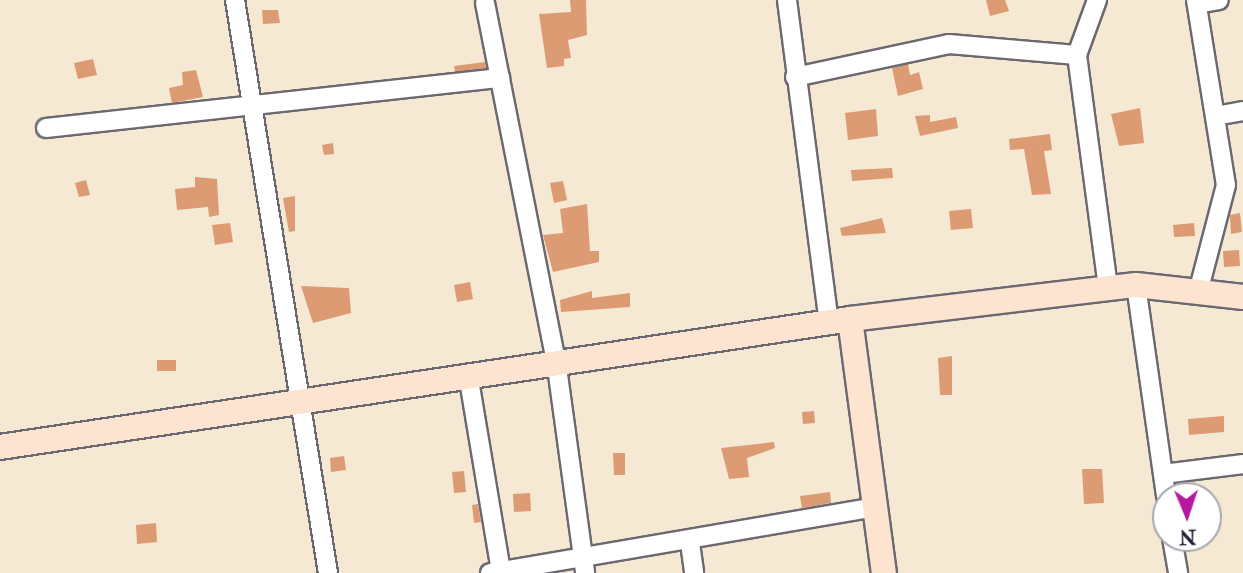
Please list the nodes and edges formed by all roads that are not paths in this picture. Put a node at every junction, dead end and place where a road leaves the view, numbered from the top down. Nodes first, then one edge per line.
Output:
1 (236, 0) edge
2 (787, 0) edge
3 (1097, 0) edge
4 (1219, 0) edge
5 (1196, 2) edge
6 (485, 4) dead end
7 (1077, 55) junction
8 (795, 76) junction
9 (500, 78) junction
10 (253, 105) junction
11 (1243, 111) edge
12 (1215, 116) junction
13 (46, 128) dead end
14 (1136, 285) junction
15 (1108, 288) junction
16 (1199, 289) junction
17 (1243, 297) edge
18 (839, 321) junction
19 (556, 360) junction
20 (468, 374) junction
21 (300, 400) junction
22 (0, 447) edge
23 (1243, 464) edge
24 (1163, 474) junction
25 (1164, 482) edge
26 (876, 507) junction
27 (690, 543) junction
28 (1174, 552) edge
29 (584, 566) edge
30 (495, 572) edge
31 (328, 573) edge
32 (694, 573) edge
33 (884, 573) edge
34 (1178, 573) edge

1 - 10 street
2 - 8 street
3 - 7 street
4 - 5 street
5 - 12 street
6 - 9 street
7 - 8 street
7 - 15 street
8 - 18 street
9 - 10 street
9 - 19 street
10 - 13 street
10 - 21 street
11 - 12 street
12 - 16 street
14 - 15 main road
14 - 16 main road
14 - 24 street
15 - 18 main road
16 - 17 main road
18 - 19 main road
18 - 26 main road
19 - 20 main road
19 - 29 street
20 - 21 main road
20 - 30 street
21 - 22 main road
21 - 31 street
23 - 24 street
24 - 25 street
26 - 27 street
26 - 33 main road
27 - 29 street
27 - 32 street
28 - 34 street
29 - 30 street

